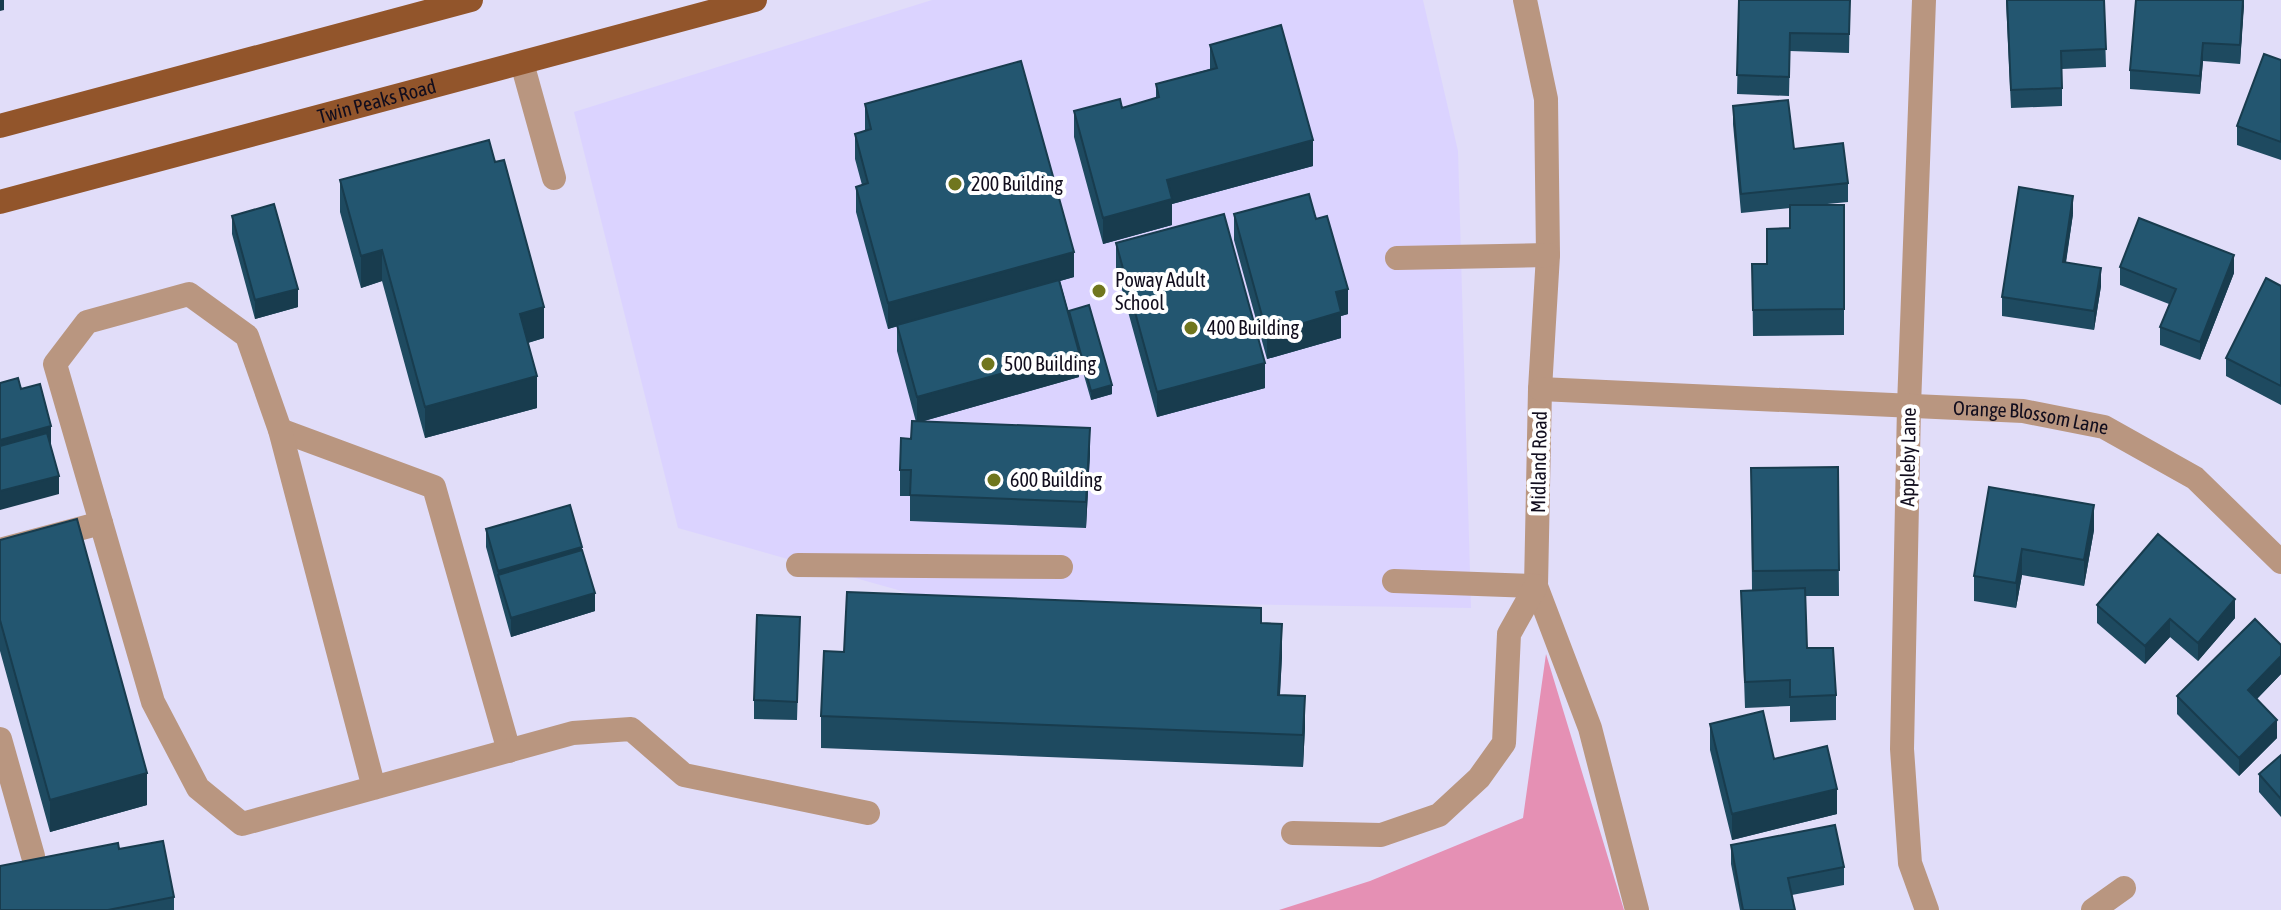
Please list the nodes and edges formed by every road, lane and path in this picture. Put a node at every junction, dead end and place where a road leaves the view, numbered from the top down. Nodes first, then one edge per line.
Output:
1 (471, 0) edge
2 (755, 0) edge
3 (1525, 0) edge
4 (1924, 0) edge
5 (522, 63) junction
6 (0, 126) edge
7 (554, 178) dead end
8 (0, 202) edge
9 (1548, 255) junction
10 (1397, 258) dead end
11 (1540, 389) junction
12 (1909, 406) junction
13 (280, 430) junction
14 (101, 523) junction
15 (0, 550) edge
16 (2281, 562) edge
17 (798, 565) dead end
18 (1061, 567) dead end
19 (1394, 581) dead end
20 (1536, 586) junction
21 (0, 739) edge
22 (509, 751) junction
23 (374, 788) junction
24 (868, 813) dead end
25 (1293, 833) dead end
26 (33, 856) edge
27 (2124, 888) dead end
28 (1637, 910) edge
29 (1927, 910) edge
30 (2093, 910) edge

1 - 6 main road
2 - 5 main road, Twin Peaks Road
3 - 9 street, Midland Road
4 - 12 street, Appleby Lane
5 - 7 street
5 - 8 main road, Twin Peaks Road
9 - 10 street
9 - 11 street, Midland Road
11 - 12 street, Orange Blossom Lane
11 - 20 street, Midland Road
12 - 16 street, Orange Blossom Lane
12 - 29 street, Appleby Lane
13 - 14 street
13 - 22 street
13 - 23 street
14 - 15 street
14 - 23 street
17 - 18 street
19 - 20 street
20 - 25 street
20 - 28 street, Midland Road
21 - 26 street
22 - 23 street
22 - 24 street
27 - 30 street

